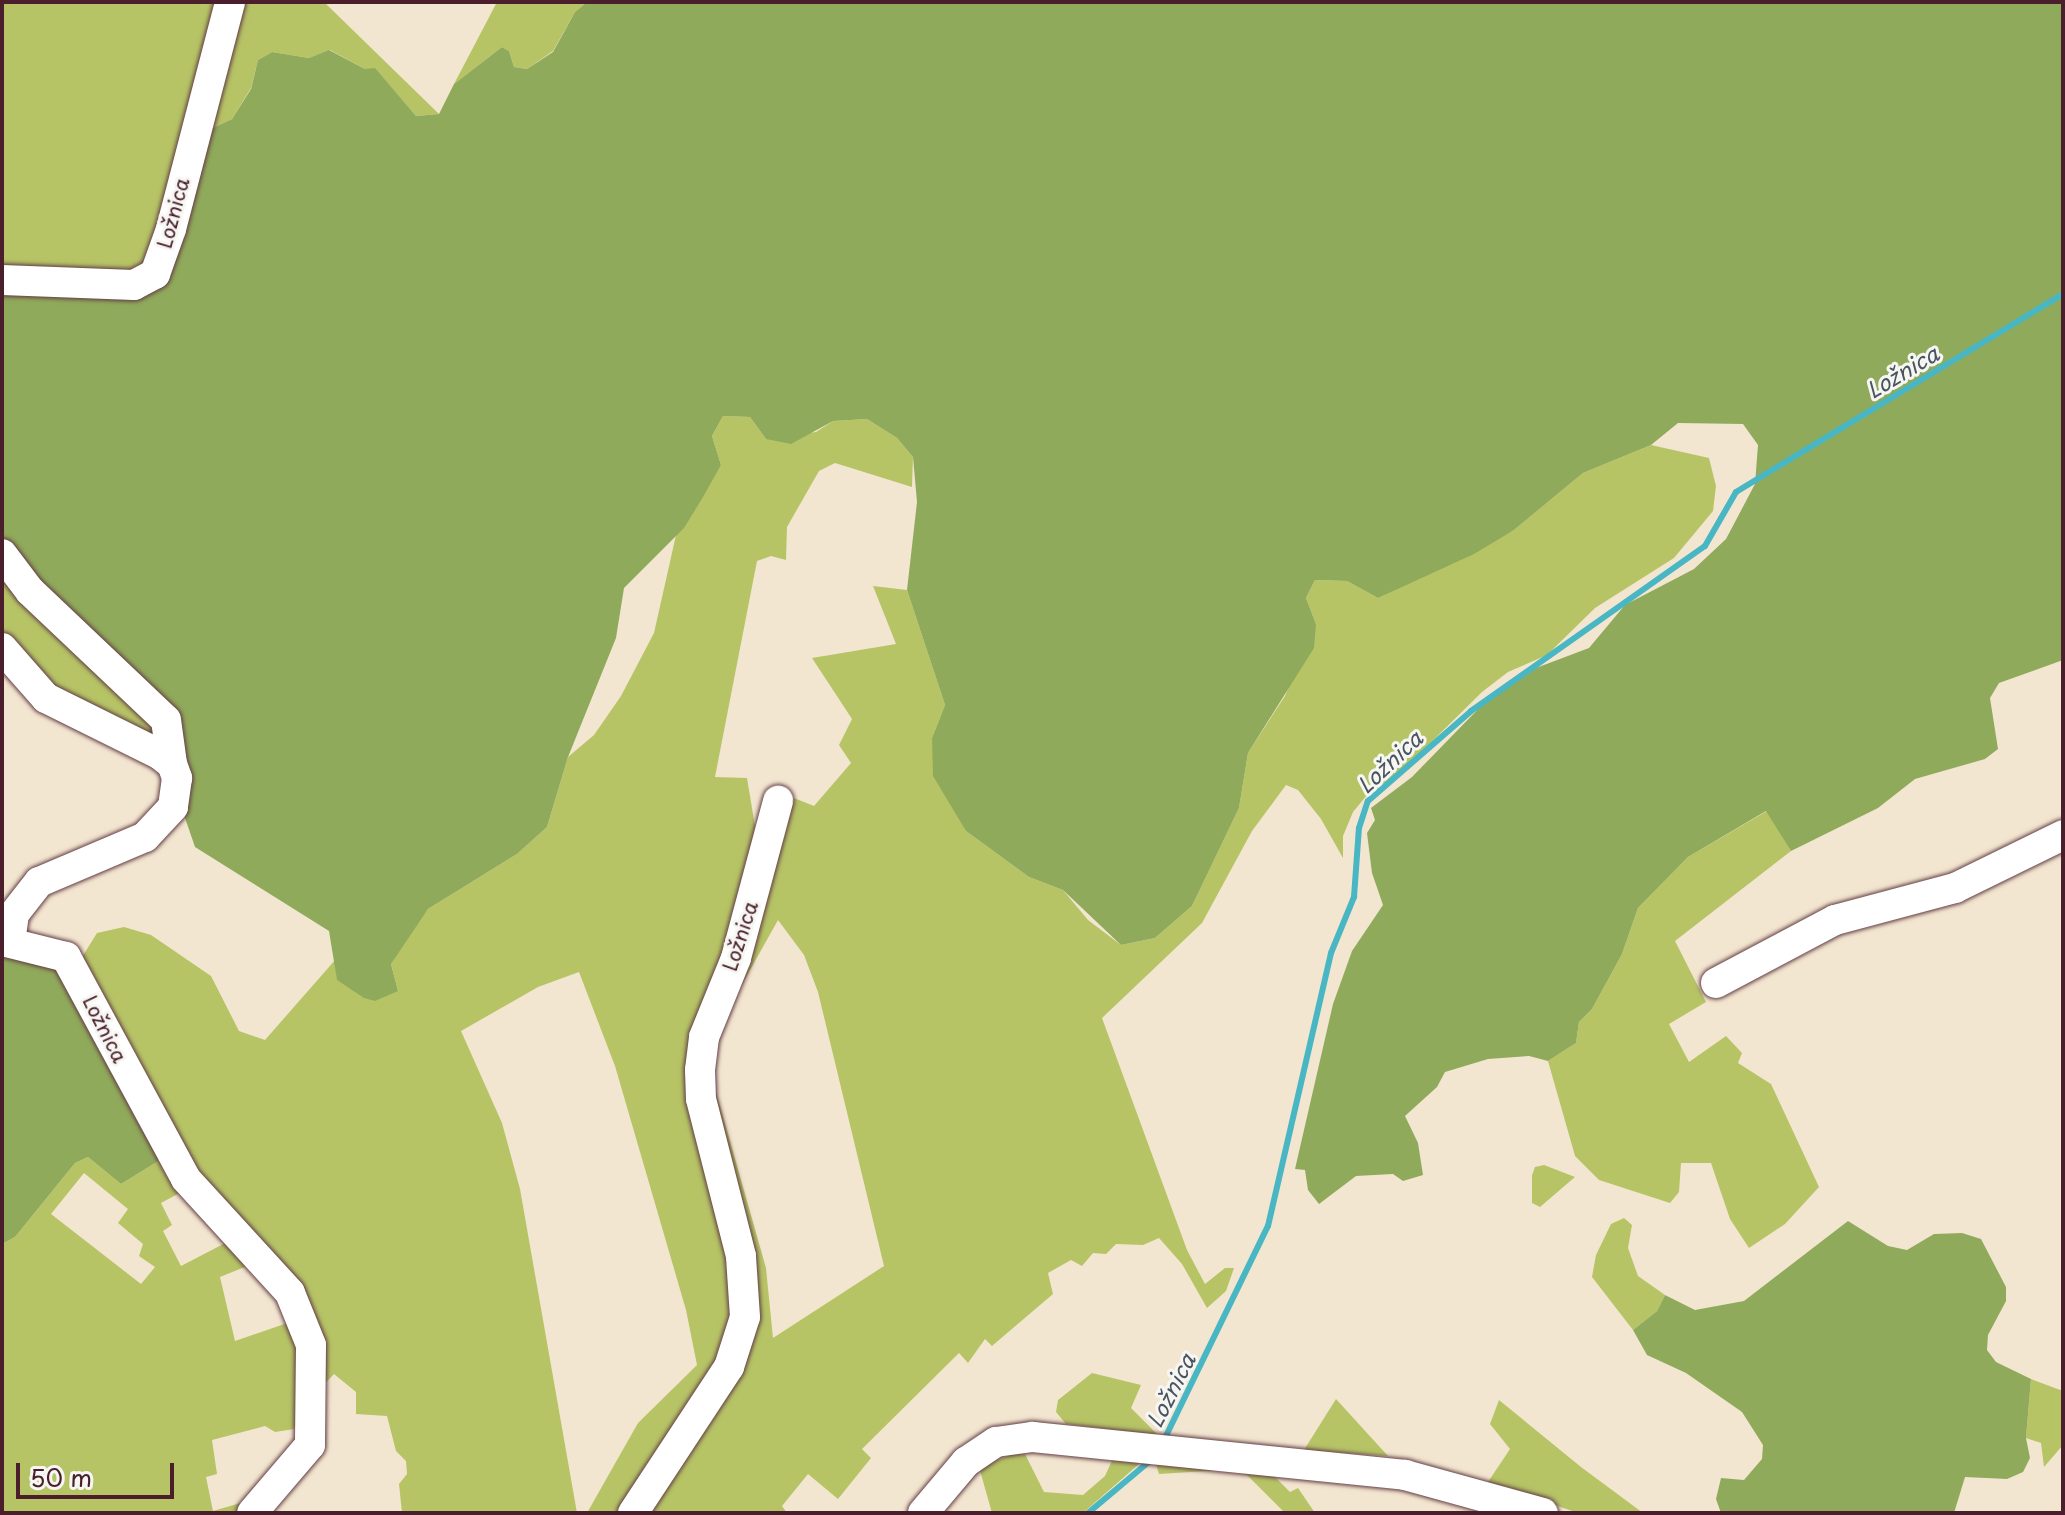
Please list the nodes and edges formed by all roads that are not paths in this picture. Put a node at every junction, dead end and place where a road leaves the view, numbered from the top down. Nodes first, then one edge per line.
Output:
1 (230, 2) edge
2 (2, 280) edge
3 (2, 554) edge
4 (2, 648) edge
5 (172, 764) junction
6 (778, 801) dead end
7 (2063, 835) edge
8 (6, 941) edge
9 (1716, 983) dead end
10 (252, 1513) edge
11 (633, 1513) edge
12 (923, 1513) edge
13 (1543, 1513) edge

1 - 2 street, Ložnica
3 - 5 street, Ložnica
4 - 5 street
5 - 8 street, Ložnica
6 - 11 street, Ložnica
7 - 9 street
8 - 10 street, Ložnica
12 - 13 street

